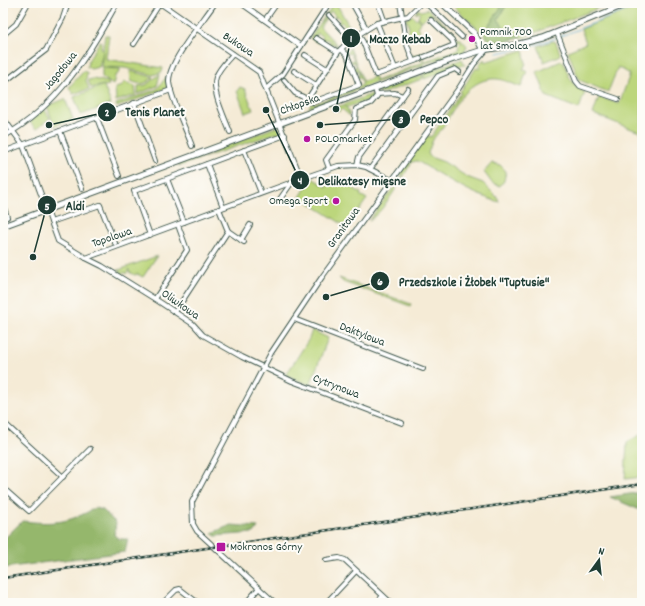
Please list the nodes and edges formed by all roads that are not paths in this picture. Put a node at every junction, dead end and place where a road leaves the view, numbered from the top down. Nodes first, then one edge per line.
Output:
1 (28, 3) edge
2 (68, 3) edge
3 (117, 3) edge
4 (160, 3) edge
5 (215, 3) edge
6 (241, 3) edge
7 (277, 3) edge
8 (329, 3) edge
9 (352, 3) edge
10 (378, 3) edge
11 (400, 3) edge
12 (421, 3) edge
13 (426, 3) edge
14 (442, 3) edge
15 (630, 3) edge
16 (329, 16) dead end
17 (403, 17) junction
18 (265, 20) junction
19 (384, 20) junction
20 (431, 20) dead end
21 (377, 23) junction
22 (366, 28) junction
23 (197, 29) junction
24 (557, 33) junction
25 (358, 34) junction
26 (3, 35) edge
27 (316, 38) dead end
28 (351, 39) junction
29 (452, 40) junction
30 (134, 44) dead end
31 (302, 46) junction
32 (485, 49) junction
33 (340, 51) junction
34 (473, 52) junction
35 (233, 54) junction
36 (305, 55) dead end
37 (413, 61) junction
38 (474, 64) junction
39 (395, 68) junction
40 (327, 69) junction
41 (294, 71) dead end
42 (459, 72) dead end
43 (284, 80) dead end
44 (3, 82) edge
45 (316, 85) junction
46 (267, 88) junction
47 (375, 88) junction
48 (408, 89) dead end
49 (170, 90) junction
50 (377, 94) junction
51 (403, 96) junction
52 (618, 99) dead end
53 (307, 100) junction
54 (134, 103) junction
55 (3, 118) edge
56 (97, 118) junction
57 (280, 123) junction
58 (13, 131) junction
59 (60, 131) junction
60 (230, 132) dead end
61 (285, 135) junction
62 (3, 137) edge
63 (23, 145) junction
64 (192, 146) dead end
65 (244, 150) junction
66 (3, 152) edge
67 (155, 161) dead end
68 (207, 164) junction
69 (357, 165) junction
70 (297, 168) dead end
71 (329, 168) junction
72 (370, 169) junction
73 (119, 176) dead end
74 (167, 179) junction
75 (391, 180) junction
76 (290, 183) junction
77 (82, 189) dead end
78 (261, 194) junction
79 (280, 199) dead end
80 (3, 205) edge
81 (221, 208) junction
82 (47, 209) junction
83 (7, 217) dead end
84 (51, 222) junction
85 (184, 222) junction
86 (178, 225) junction
87 (250, 225) dead end
88 (3, 226) edge
89 (228, 231) junction
90 (150, 235) junction
91 (115, 243) dead end
92 (86, 258) junction
93 (156, 299) junction
94 (175, 312) junction
95 (294, 319) junction
96 (263, 368) junction
97 (423, 369) dead end
98 (3, 422) edge
99 (402, 423) dead end
100 (90, 449) dead end
101 (63, 477) junction
102 (3, 488) edge
103 (326, 560) dead end
104 (356, 571) junction
105 (259, 588) junction
106 (383, 596) junction
107 (163, 603) edge
108 (198, 603) edge
109 (246, 603) edge
110 (275, 603) edge
111 (326, 603) edge
112 (376, 603) edge
113 (390, 603) edge

1 - 26 street
2 - 44 street
3 - 58 street, Jagodowa
4 - 23 street, Bukowa
4 - 30 street
5 - 23 street
6 - 18 street
7 - 18 street
8 - 31 street
9 - 22 street
10 - 19 street
11 - 17 street
12 - 17 street
13 - 29 street
14 - 32 street
15 - 24 street, Chłopska
16 - 28 street
17 - 19 street
17 - 37 street
18 - 31 street
19 - 21 street
20 - 29 street
21 - 22 street
21 - 39 street
22 - 25 street
23 - 35 street, Bukowa
23 - 49 street
24 - 32 street, Chłopska
24 - 52 street
25 - 28 street
25 - 39 street
27 - 33 street
28 - 33 street
29 - 37 street
31 - 46 street
32 - 34 street, Chłopska
32 - 38 street, Granitowa
33 - 40 street
33 - 53 street
34 - 38 street
34 - 47 street, Chłopska
35 - 46 street, Bukowa
35 - 60 street
36 - 40 street
37 - 39 street
38 - 75 street, Granitowa
40 - 45 street
41 - 45 street
42 - 72 street
43 - 53 street
45 - 53 street
46 - 57 street, Bukowa
47 - 50 street
47 - 57 street, Chłopska
48 - 51 street
49 - 54 street
49 - 64 street
50 - 51 street
50 - 71 street
51 - 69 street
54 - 56 street
54 - 67 street
55 - 58 street, Topolowa
56 - 59 street
56 - 73 street
57 - 61 street, Bukowa
57 - 82 street, Chłopska
58 - 62 street, Jagodowa
58 - 63 street, Topolowa
59 - 63 street
59 - 77 street
61 - 65 street, Topolowa
61 - 70 street, Bukowa
63 - 66 street
63 - 82 street, Topolowa
65 - 68 street, Topolowa
65 - 78 street
68 - 74 street, Topolowa
68 - 81 street
69 - 71 street, Topolowa
69 - 72 street, Topolowa
71 - 76 street, Topolowa
72 - 75 street, Topolowa
74 - 85 street
74 - 90 street, Topolowa
75 - 95 street, Granitowa
76 - 78 street, Topolowa
76 - 79 street
78 - 81 street, Topolowa
80 - 83 street
81 - 85 street, Topolowa
81 - 89 street
82 - 84 street, Topolowa
82 - 88 street, Chłopska
84 - 91 street, Topolowa
84 - 92 street, Topolowa
85 - 86 street, Topolowa
86 - 90 street, Topolowa
86 - 93 street
87 - 89 street
89 - 94 street
90 - 92 street, Topolowa
92 - 93 street, Oliwkowa
93 - 94 street, Oliwkowa
94 - 96 street, Oliwkowa
95 - 96 street, Granitowa
95 - 97 street, Daktylowa
96 - 99 street, Cytrynowa
96 - 105 street, Granitowa
98 - 101 street
100 - 101 street
101 - 102 street
103 - 104 street
104 - 106 street
104 - 111 street
105 - 109 street
105 - 110 street, Granitowa
106 - 112 street
106 - 113 street
107 - 108 street

